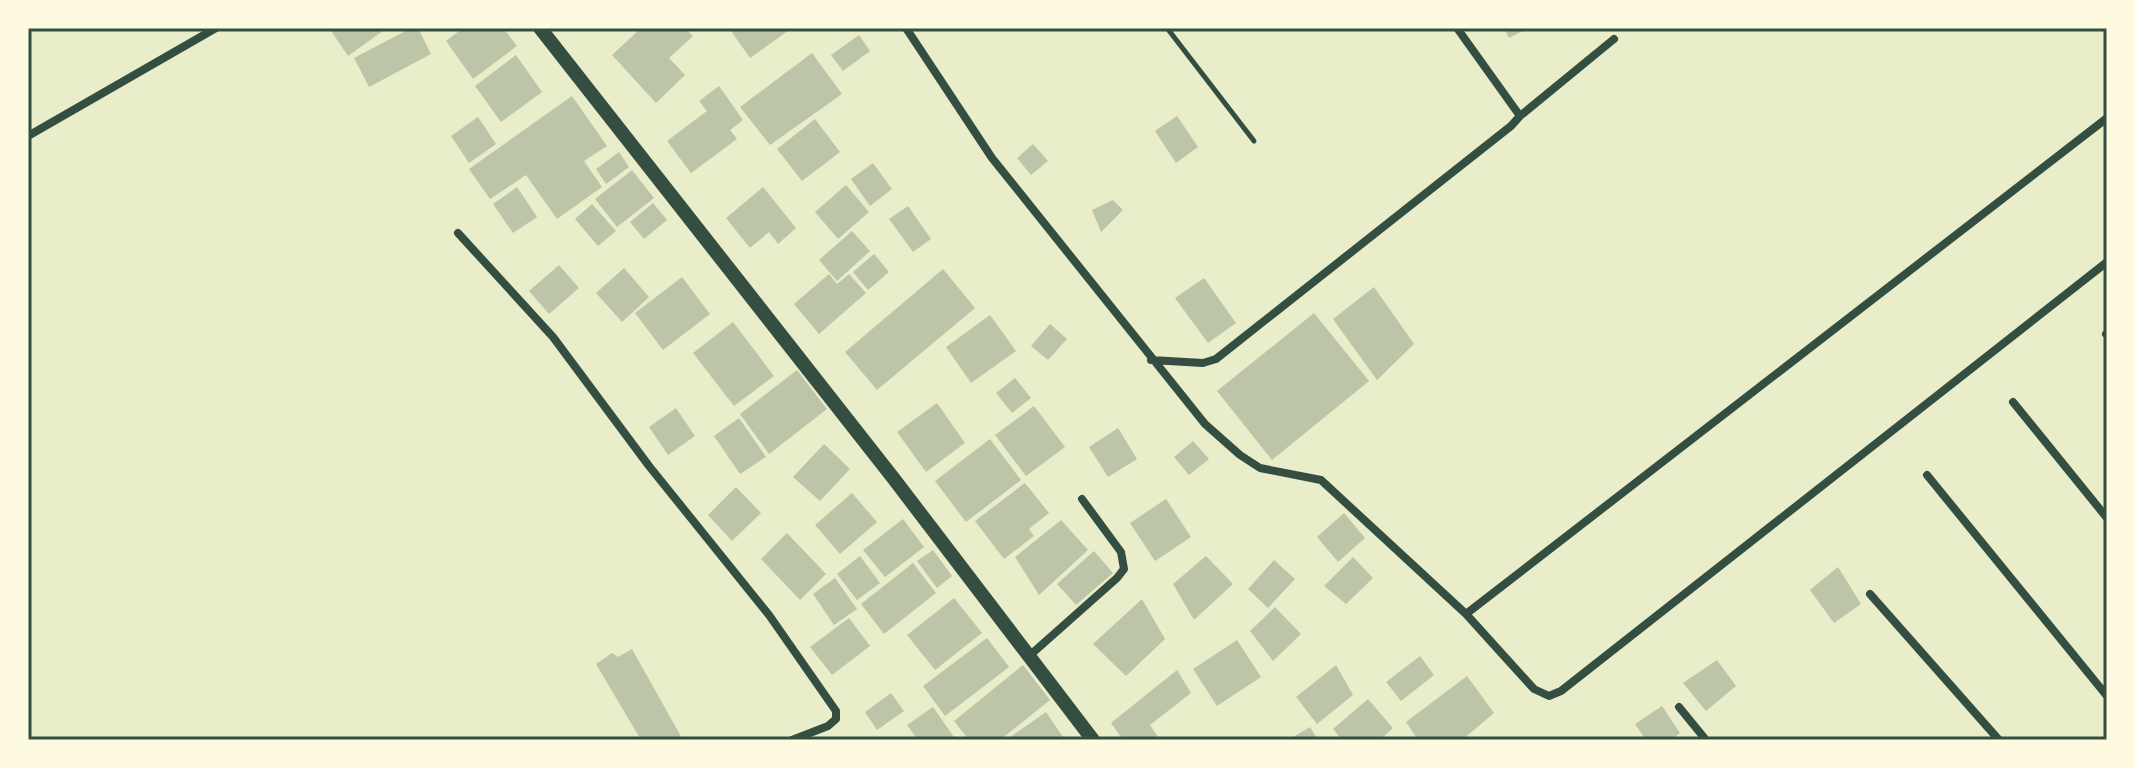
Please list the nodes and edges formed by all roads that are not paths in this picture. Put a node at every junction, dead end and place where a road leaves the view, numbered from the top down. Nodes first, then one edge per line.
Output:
1 (216, 28) edge
2 (540, 28) edge
3 (906, 28) edge
4 (1457, 28) edge
5 (1614, 39) dead end
6 (1520, 116) junction
7 (2107, 118) edge
8 (28, 136) edge
9 (458, 233) dead end
10 (2107, 262) edge
11 (1151, 360) junction
12 (2013, 402) dead end
13 (1927, 475) dead end
14 (1082, 499) dead end
15 (2107, 518) edge
16 (1870, 594) dead end
17 (1466, 614) junction
18 (1028, 657) junction
19 (2107, 696) edge
20 (1679, 707) dead end
21 (792, 740) edge
22 (1093, 740) edge
23 (1706, 740) edge
24 (1999, 740) edge

1 - 8 street
2 - 18 street
3 - 11 street
4 - 6 street
5 - 6 street
6 - 11 street
7 - 17 street
9 - 21 street
10 - 17 street
11 - 17 street
12 - 15 street
13 - 19 street
14 - 18 street
16 - 24 street
18 - 22 street
20 - 23 street

